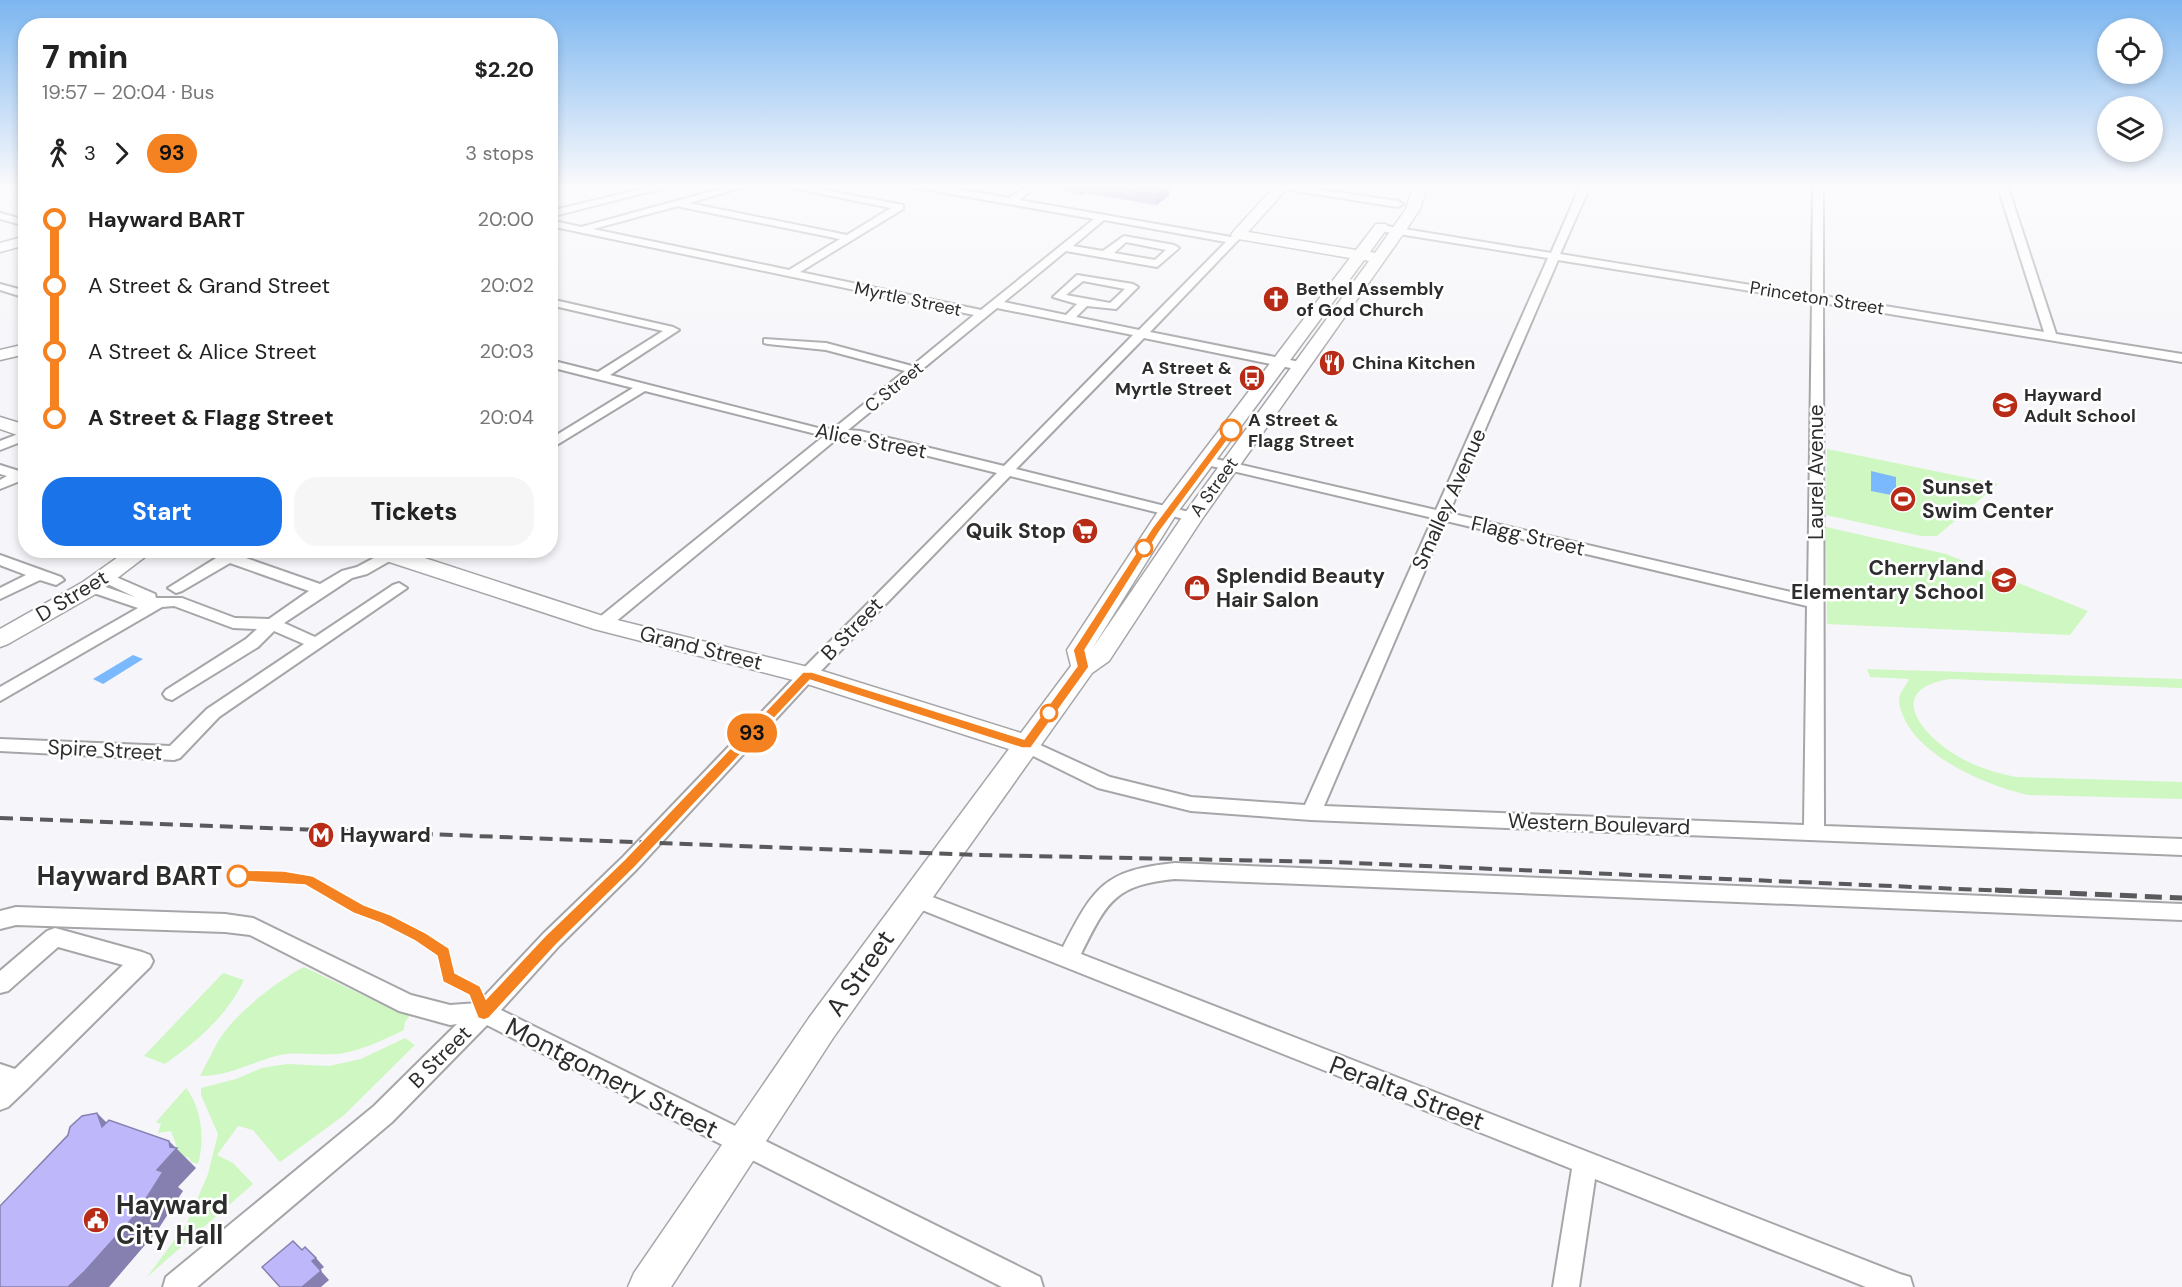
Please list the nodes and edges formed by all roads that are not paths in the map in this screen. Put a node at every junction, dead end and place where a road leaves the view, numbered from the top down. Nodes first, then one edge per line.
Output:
1 (651, 244) edge
2 (837, 244) edge
3 (1070, 244) edge
4 (1118, 244) edge
5 (1152, 244) edge
6 (1229, 244) edge
7 (1287, 244) edge
8 (1367, 244) edge
9 (1388, 244) edge
10 (1483, 244) edge
11 (1560, 244) edge
12 (1817, 244) edge
13 (2021, 244) edge
14 (1065, 248) junction
15 (1359, 254) junction
16 (1105, 255) junction
17 (1555, 256) junction
18 (1378, 258) junction
19 (790, 274) junction
20 (0, 287) edge
21 (18, 293) edge
22 (1817, 298) junction
23 (1085, 302) junction
24 (558, 304) edge
25 (995, 304) junction
26 (983, 314) junction
27 (1068, 319) junction
28 (1140, 333) junction
29 (2051, 337) junction
30 (768, 341) dead end
31 (18, 351) edge
32 (0, 355) edge
33 (2182, 358) edge
34 (1280, 362) junction
35 (558, 365) edge
36 (1300, 366) junction
37 (914, 370) junction
38 (600, 376) junction
39 (643, 387) junction
40 (0, 423) edge
41 (18, 430) edge
42 (837, 433) junction
43 (18, 437) edge
44 (558, 440) edge
45 (0, 446) edge
46 (1207, 461) junction
47 (1229, 466) junction
48 (0, 469) edge
49 (1006, 471) junction
50 (18, 474) edge
51 (18, 478) edge
52 (0, 485) edge
53 (1168, 511) junction
54 (1441, 516) junction
55 (1192, 517) junction
56 (132, 558) edge
57 (227, 558) edge
58 (244, 558) edge
59 (375, 558) edge
60 (399, 558) edge
61 (2, 562) edge
62 (39, 574) junction
63 (56, 580) dead end
64 (97, 582) junction
65 (176, 588) dead end
66 (399, 588) dead end
67 (321, 590) junction
68 (0, 594) edge
69 (1815, 603) junction
70 (155, 604) junction
71 (272, 624) junction
72 (602, 624) junction
73 (0, 639) edge
74 (317, 644) junction
75 (1083, 667) junction
76 (807, 675) junction
77 (172, 694) dead end
78 (0, 695) edge
79 (0, 745) edge
80 (1026, 745) junction
81 (1311, 813) junction
82 (1814, 832) junction
83 (2182, 847) edge
84 (914, 898) junction
85 (2182, 912) edge
86 (0, 920) edge
87 (1067, 960) junction
88 (0, 984) edge
89 (484, 1013) junction
90 (10, 1078) edge
91 (0, 1099) edge
92 (744, 1144) junction
93 (1585, 1163) junction
94 (176, 1287) edge
95 (648, 1287) edge
96 (1030, 1287) edge
97 (1566, 1287) edge
98 (1900, 1287) edge

1 - 19 street, Myrtle Street
2 - 19 street
3 - 14 street, C Street
4 - 16 street
5 - 16 street
6 - 28 street, B Street
7 - 15 main road
8 - 15 main road, A Street
9 - 18 main road, A Street
10 - 17 street, Princeton Street
11 - 17 street, Smalley Avenue
12 - 22 street, Laurel Avenue
13 - 29 street
14 - 16 street
14 - 25 street, C Street
15 - 18 main road
15 - 34 main road, A Street
17 - 22 street, Princeton Street
17 - 54 street, Smalley Avenue
18 - 36 main road, A Street
19 - 26 street, Myrtle Street
20 - 21 street
22 - 29 street, Princeton Street
22 - 69 street, Laurel Avenue
23 - 23 street
23 - 27 street
24 - 38 street
25 - 26 street, C Street
25 - 27 street
26 - 37 street, C Street
27 - 28 street
28 - 34 street
28 - 49 street, B Street
29 - 33 street, Princeton Street
30 - 37 street
31 - 32 main road
34 - 36 street
34 - 46 main road, A Street
35 - 38 street, Alice Street
36 - 47 main road, A Street
37 - 42 street, C Street
38 - 39 street, Alice Street
39 - 42 street, Alice Street
39 - 44 street
40 - 41 main road
42 - 49 street, Alice Street
42 - 72 street, C Street
43 - 45 street
46 - 47 street, Flagg Street
46 - 53 main road, A Street
47 - 54 street, Flagg Street
47 - 55 main road, A Street
48 - 50 street
49 - 53 street, Alice Street
49 - 76 street, B Street
51 - 52 street
53 - 55 street, Alice Street
53 - 75 main road, A Street
54 - 69 street, Flagg Street
54 - 81 street, Smalley Avenue
55 - 75 main road, A Street
56 - 64 main road, D Street
57 - 65 street
58 - 67 street
59 - 67 street
60 - 72 main road, Grand Street
61 - 62 street
62 - 63 street
62 - 68 street
64 - 70 street
64 - 73 main road, D Street
66 - 74 street, Spire Street
67 - 71 street
69 - 82 street, Laurel Avenue
70 - 71 street
70 - 78 street
71 - 74 street
71 - 77 street
72 - 76 main road, Grand Street
74 - 79 street, Spire Street
75 - 80 main road, A Street
76 - 80 main road, Grand Street
76 - 89 street, B Street
80 - 81 street, Western Boulevard
80 - 84 main road, A Street
81 - 82 street, Western Boulevard
82 - 83 street, Western Boulevard
84 - 87 street, Peralta Street
84 - 92 main road, A Street
85 - 87 street
86 - 89 street, Montgomery Street
87 - 93 street, Peralta Street
88 - 90 street
89 - 92 street, Montgomery Street
89 - 94 street, B Street
90 - 91 street
92 - 95 main road, A Street
92 - 96 street, Montgomery Street
93 - 97 street
93 - 98 street, Peralta Street

